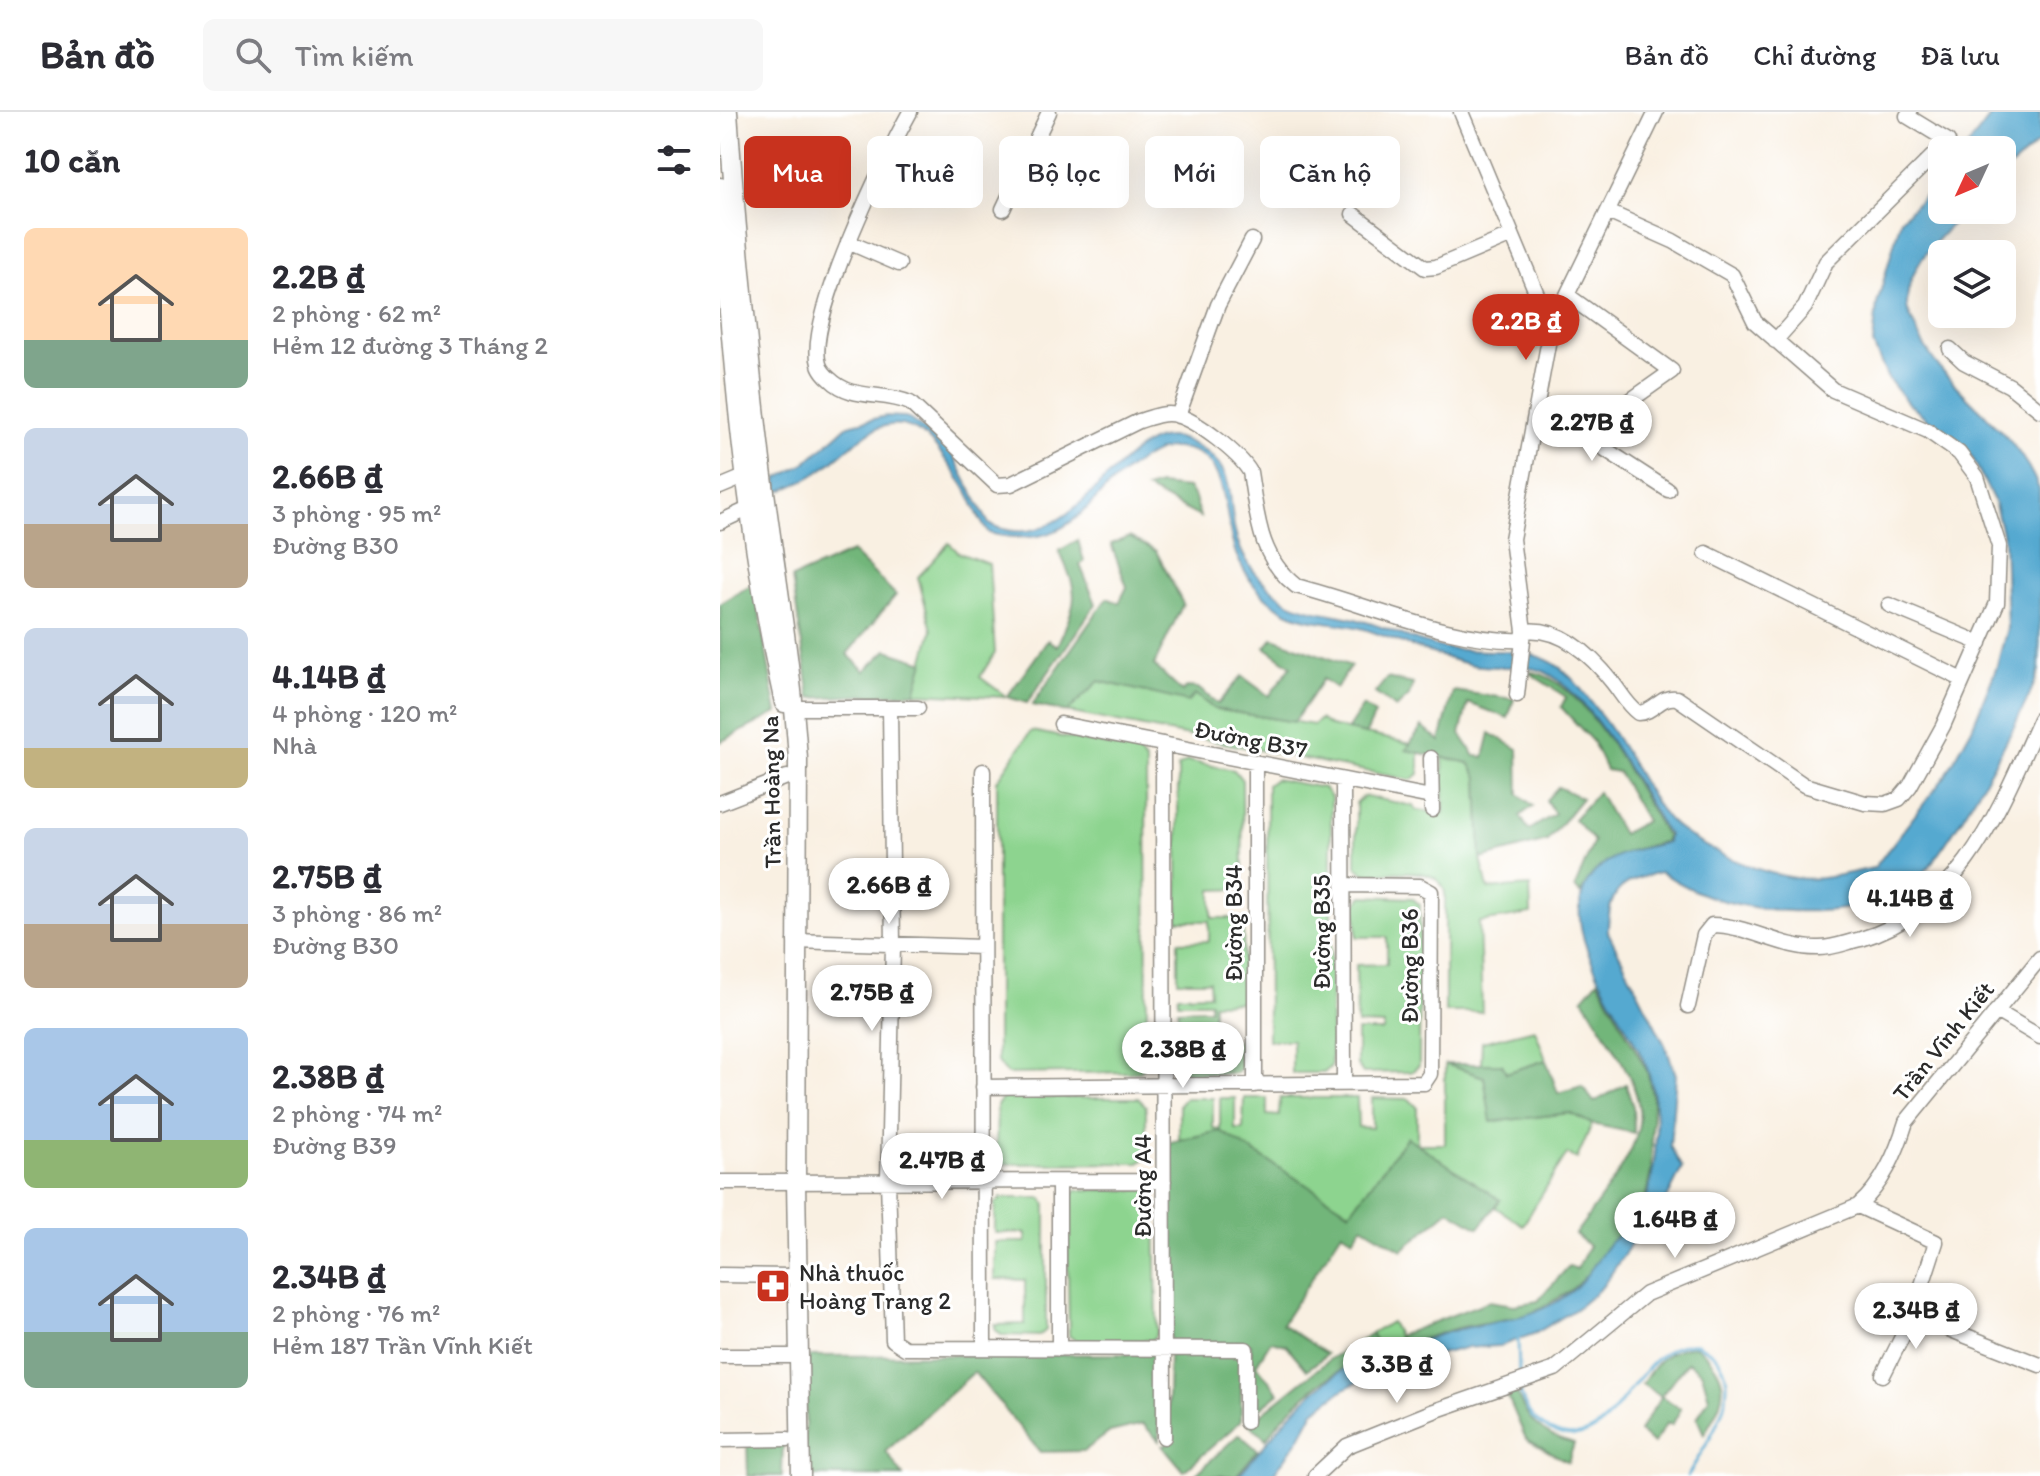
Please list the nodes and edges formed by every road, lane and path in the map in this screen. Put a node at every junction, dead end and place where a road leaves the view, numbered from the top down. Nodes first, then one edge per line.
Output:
1 (728, 112) edge
2 (910, 112) edge
3 (1049, 112) edge
4 (1461, 112) edge
5 (1656, 112) edge
6 (1910, 112) edge
7 (720, 187) edge
8 (1003, 209) dead end
9 (1608, 212) junction
10 (1353, 214) dead end
11 (1512, 235) junction
12 (1252, 240) dead end
13 (848, 242) junction
14 (899, 264) dead end
15 (1567, 295) junction
16 (1551, 328) junction
17 (1775, 341) junction
18 (1950, 349) dead end
19 (1537, 405) junction
20 (2040, 410) edge
21 (1178, 416) junction
22 (1600, 422) dead end
23 (762, 469) junction
24 (744, 477) junction
25 (720, 487) edge
26 (1668, 490) dead end
27 (767, 504) junction
28 (748, 509) junction
29 (720, 522) edge
30 (1706, 553) dead end
31 (1889, 605) dead end
32 (1524, 638) junction
33 (1980, 643) junction
34 (1963, 680) junction
35 (1518, 689) dead end
36 (795, 708) junction
37 (890, 708) junction
38 (918, 708) dead end
39 (2040, 719) edge
40 (1061, 724) dead end
41 (1163, 744) junction
42 (1431, 758) dead end
43 (1255, 762) junction
44 (983, 771) dead end
45 (787, 777) junction
46 (1343, 780) junction
47 (720, 803) edge
48 (1343, 885) junction
49 (795, 941) junction
50 (893, 945) junction
51 (982, 947) junction
52 (2040, 958) edge
53 (1688, 1006) dead end
54 (1996, 1011) junction
55 (2040, 1037) edge
56 (1344, 1083) junction
57 (1164, 1085) junction
58 (1255, 1085) junction
59 (983, 1087) junction
60 (888, 1181) junction
61 (1164, 1181) junction
62 (720, 1182) edge
63 (791, 1182) junction
64 (983, 1182) junction
65 (1059, 1182) junction
66 (1858, 1206) junction
67 (720, 1275) edge
68 (789, 1276) junction
69 (1915, 1311) junction
70 (984, 1348) junction
71 (1059, 1349) junction
72 (1164, 1349) junction
73 (720, 1356) edge
74 (791, 1356) junction
75 (2040, 1365) edge
76 (1883, 1375) dead end
77 (1246, 1422) dead end
78 (1164, 1437) dead end
79 (788, 1439) junction
80 (720, 1440) edge
81 (790, 1476) edge
82 (801, 1476) edge
83 (1315, 1476) edge

1 - 23 main road, Trần Hoàng Na
2 - 13 street
3 - 8 street
4 - 11 street
5 - 9 street
6 - 17 street
7 - 24 main road, Trần Hoàng Na
9 - 15 street
9 - 17 street
10 - 11 street
11 - 16 street
12 - 21 street
13 - 14 street
13 - 21 street
15 - 16 street
15 - 22 street
16 - 19 street
17 - 33 street
18 - 20 street
19 - 26 street
19 - 32 street
21 - 32 street
23 - 24 main road
23 - 27 main road, Trần Hoàng Na
24 - 25 street
24 - 28 main road, Trần Hoàng Na
27 - 28 main road
27 - 36 main road, Trần Hoàng Na
28 - 29 street
28 - 45 main road, Trần Hoàng Na
30 - 34 street
31 - 33 street
32 - 34 street
32 - 35 street
33 - 34 street
36 - 37 street
36 - 49 main road, Trần Hoàng Na
37 - 38 street
37 - 50 street
39 - 53 street
40 - 41 street, Đường B37
41 - 43 street, Đường B37
41 - 57 street, Đường A4
42 - 46 street, Đường B37
43 - 46 street, Đường B37
43 - 58 street, Đường B34
44 - 51 street
45 - 47 street
45 - 63 main road, Trần Hoàng Na
46 - 48 street, Đường B35
48 - 56 street, Đường B35
48 - 56 street, Đường B36
49 - 50 street
49 - 63 main road, Trần Hoàng Na
50 - 51 street
50 - 60 street
51 - 59 street
52 - 54 street, Trần Vĩnh Kiết
54 - 55 street
54 - 66 street, Trần Vĩnh Kiết
56 - 58 street
57 - 58 street
57 - 59 street
57 - 61 street, Đường A4
59 - 64 street
60 - 63 street
60 - 64 street
60 - 70 street
61 - 65 street
61 - 72 street, Đường A4
62 - 63 street
63 - 68 main road, Trần Hoàng Na
63 - 82 main road, Trần Hoàng Na
64 - 65 street
64 - 70 street
65 - 71 street
66 - 69 street
66 - 83 street, Trần Vĩnh Kiết
67 - 68 street
68 - 74 main road, Trần Hoàng Na
69 - 75 street
69 - 76 street
70 - 71 street
71 - 72 street
72 - 77 street
72 - 78 street, Đường A4
73 - 74 street
74 - 79 main road, Trần Hoàng Na
79 - 80 street
79 - 81 main road, Trần Hoàng Na

